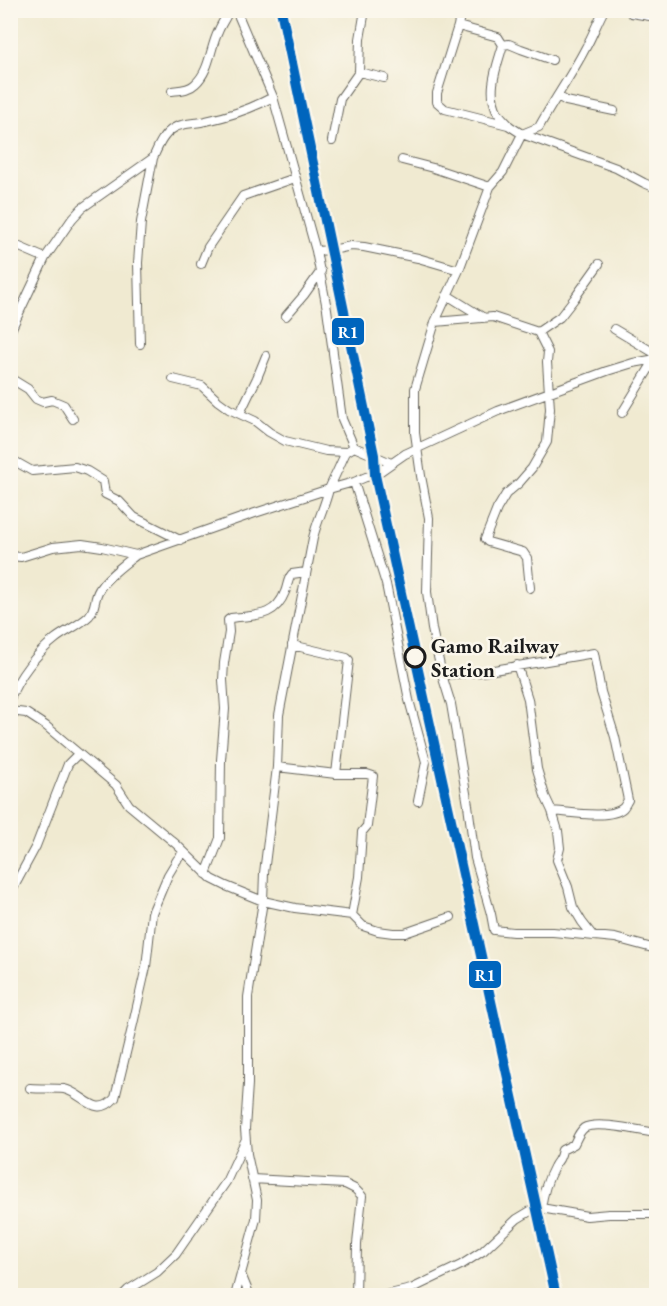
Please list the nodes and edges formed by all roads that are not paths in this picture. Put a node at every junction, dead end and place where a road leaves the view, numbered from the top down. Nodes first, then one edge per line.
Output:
1 (229, 10) edge
2 (236, 10) edge
3 (365, 10) edge
4 (461, 10) edge
5 (604, 10) edge
6 (628, 10) edge
7 (657, 17) edge
8 (458, 26) junction
9 (503, 45) junction
10 (552, 60) dead end
11 (359, 72) junction
12 (384, 78) dead end
13 (172, 91) dead end
14 (558, 96) junction
15 (273, 97) junction
16 (614, 111) dead end
17 (508, 125) junction
18 (522, 134) junction
19 (332, 141) dead end
20 (153, 158) junction
21 (402, 160) dead end
22 (295, 178) junction
23 (490, 187) junction
24 (657, 188) edge
25 (15, 245) dead end
26 (316, 251) junction
27 (45, 258) junction
28 (201, 264) dead end
29 (599, 264) dead end
30 (459, 270) junction
31 (321, 271) junction
32 (447, 295) junction
33 (286, 316) dead end
34 (484, 318) junction
35 (435, 322) junction
36 (614, 328) dead end
37 (10, 332) edge
38 (538, 332) junction
39 (140, 344) dead end
40 (266, 356) dead end
41 (656, 357) edge
42 (10, 378) edge
43 (172, 379) dead end
44 (548, 393) junction
45 (240, 413) junction
46 (622, 413) dead end
47 (73, 419) dead end
48 (417, 447) junction
49 (350, 450) junction
50 (10, 457) edge
51 (391, 463) junction
52 (354, 482) junction
53 (329, 489) junction
54 (180, 540) junction
55 (136, 555) junction
56 (10, 556) edge
57 (306, 572) junction
58 (530, 588) dead end
59 (292, 645) junction
60 (517, 665) junction
61 (442, 675) junction
62 (10, 699) edge
63 (10, 711) edge
64 (78, 754) junction
65 (277, 767) junction
66 (336, 774) junction
67 (418, 801) dead end
68 (552, 811) junction
69 (184, 852) junction
70 (206, 874) junction
71 (10, 894) edge
72 (263, 901) junction
73 (352, 915) junction
74 (452, 917) dead end
75 (593, 936) junction
76 (657, 949) edge
77 (30, 1088) dead end
78 (657, 1133) edge
79 (246, 1139) junction
80 (252, 1179) junction
81 (541, 1208) junction
82 (657, 1214) edge
83 (241, 1273) junction
84 (122, 1296) edge
85 (235, 1296) edge
86 (250, 1296) edge
87 (356, 1296) edge
88 (381, 1296) edge

1 - 13 street
2 - 15 street
3 - 11 street
4 - 8 street
5 - 14 street
6 - 7 street
8 - 9 street
8 - 17 street
9 - 10 street
9 - 17 street
11 - 12 street
11 - 19 street
14 - 16 street
14 - 18 street
15 - 20 street
15 - 22 street
17 - 18 street
18 - 23 street
18 - 24 street
20 - 27 street
20 - 39 street
21 - 23 street
22 - 26 street
22 - 28 street
23 - 30 street
25 - 27 street
26 - 30 street
26 - 31 street
27 - 37 street
29 - 38 street
30 - 32 street
31 - 33 street
31 - 49 street
32 - 34 street
32 - 35 street
34 - 35 street
34 - 38 street
35 - 48 street
36 - 41 street
38 - 44 street
40 - 45 street
41 - 44 street
41 - 46 street
42 - 47 street
43 - 45 street
44 - 48 street
44 - 58 street
45 - 49 street
48 - 51 street
48 - 61 street
49 - 51 street
49 - 53 street
50 - 54 street
51 - 52 street
52 - 53 street
52 - 67 street
53 - 54 street
53 - 57 street
54 - 55 street
55 - 56 street
55 - 62 street
57 - 59 street
57 - 70 street
59 - 65 street
59 - 66 street
60 - 61 street
60 - 68 street
60 - 68 street
61 - 75 street
63 - 64 street
64 - 69 street
64 - 71 street
65 - 66 street
65 - 72 street
66 - 73 street
68 - 75 street
69 - 70 street
69 - 77 street
70 - 72 street
72 - 73 street
72 - 79 street
73 - 74 street
75 - 76 street
78 - 81 street
79 - 80 street
79 - 84 street
80 - 83 street
80 - 87 street
81 - 82 street
81 - 88 street
83 - 85 street
83 - 86 street

